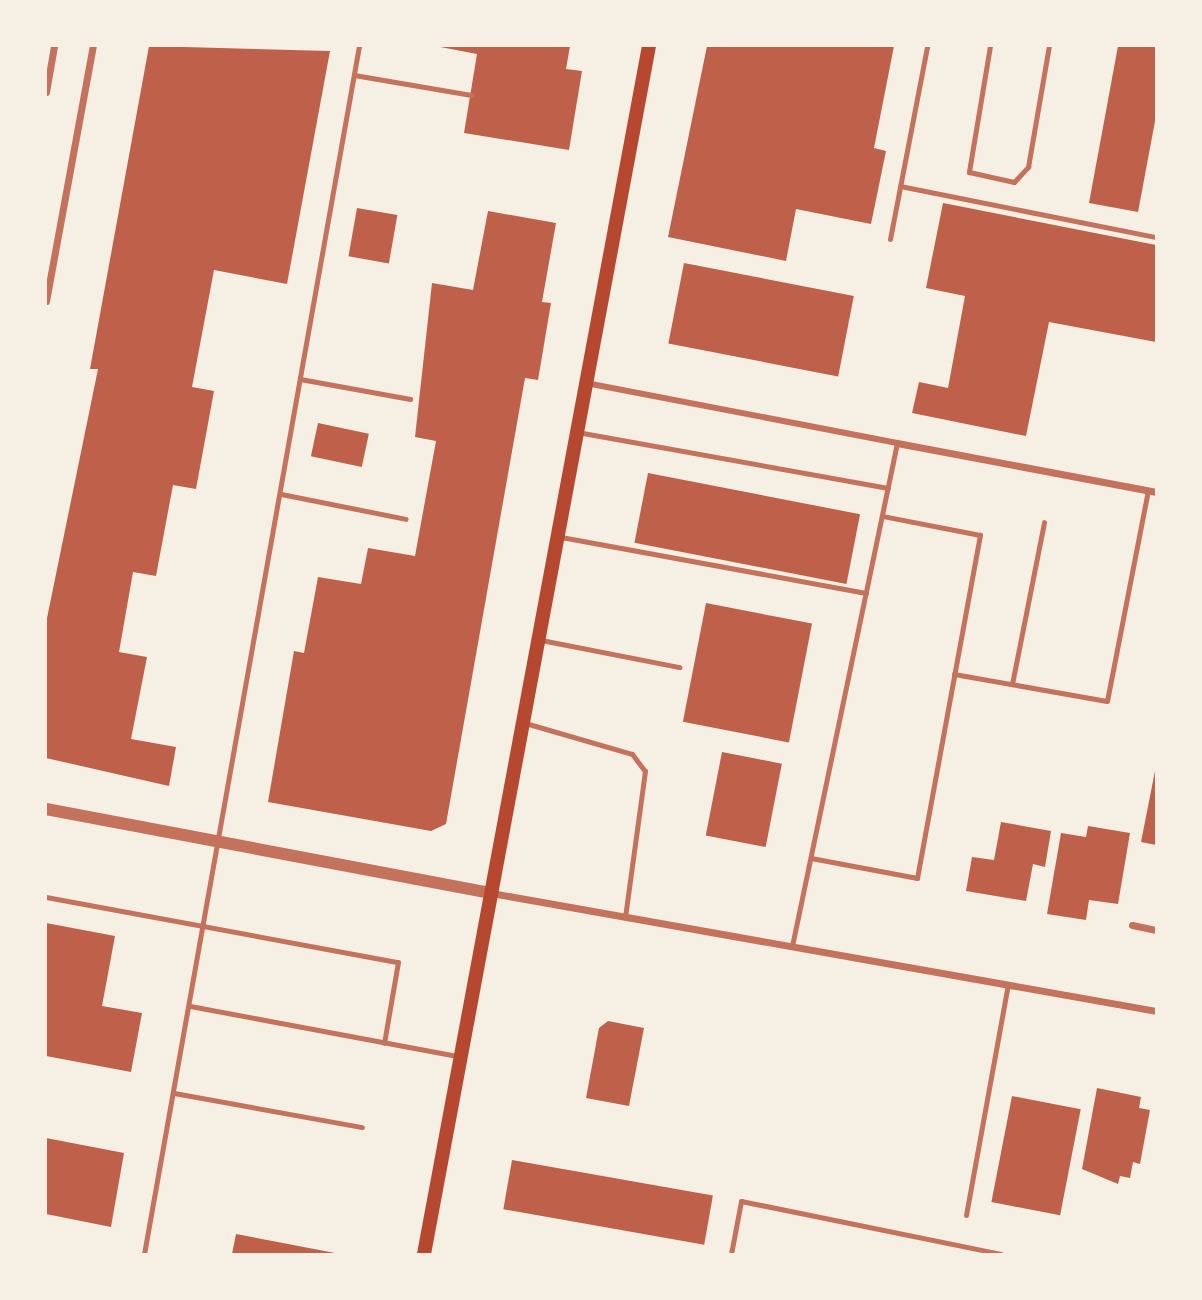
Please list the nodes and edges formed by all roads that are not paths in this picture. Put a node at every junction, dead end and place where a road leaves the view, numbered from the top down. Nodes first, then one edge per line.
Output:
1 (54, 46) edge
2 (93, 46) edge
3 (359, 46) edge
4 (649, 46) edge
5 (927, 46) edge
6 (990, 46) edge
7 (1049, 46) edge
8 (354, 75) junction
9 (46, 92) edge
10 (471, 95) dead end
11 (900, 187) junction
12 (1157, 237) edge
13 (890, 239) dead end
14 (46, 302) edge
15 (300, 379) junction
16 (586, 383) junction
17 (410, 399) dead end
18 (577, 432) junction
19 (897, 443) junction
20 (888, 488) junction
21 (1152, 491) edge
22 (281, 494) junction
23 (882, 516) junction
24 (406, 519) dead end
25 (1044, 522) dead end
26 (558, 537) junction
27 (866, 593) junction
28 (538, 640) junction
29 (679, 667) dead end
30 (954, 674) junction
31 (1012, 684) junction
32 (523, 722) junction
33 (46, 809) edge
34 (220, 842) junction
35 (811, 858) junction
36 (491, 893) junction
37 (46, 897) edge
38 (625, 917) junction
39 (205, 925) junction
40 (1132, 925) dead end
41 (1157, 930) edge
42 (792, 946) junction
43 (1008, 985) junction
44 (190, 1006) junction
45 (1157, 1011) edge
46 (384, 1043) junction
47 (461, 1057) junction
48 (174, 1093) junction
49 (362, 1127) dead end
50 (967, 1215) dead end
51 (144, 1255) edge
52 (424, 1255) edge
53 (732, 1255) edge
54 (1001, 1255) edge

1 - 9 street
2 - 14 street
3 - 8 lane
4 - 16 main road
5 - 11 lane
6 - 7 lane
8 - 10 lane
8 - 15 lane
11 - 12 lane
11 - 13 lane
15 - 17 lane
15 - 22 lane
16 - 18 main road
16 - 19 street
18 - 20 lane
18 - 26 main road
19 - 20 lane
19 - 21 street
20 - 23 lane
21 - 31 lane
22 - 24 lane
22 - 34 lane
23 - 27 lane
23 - 30 lane
25 - 31 lane
26 - 27 lane
26 - 28 main road
27 - 35 lane
28 - 29 lane
28 - 32 main road
30 - 31 lane
30 - 35 lane
32 - 36 main road
32 - 38 lane
33 - 34 street
34 - 36 street
34 - 39 lane
35 - 42 lane
36 - 38 street
36 - 47 main road
37 - 39 lane
38 - 42 street
39 - 44 lane
39 - 46 lane
40 - 41 street
42 - 43 street
43 - 45 street
43 - 50 lane
44 - 46 lane
44 - 48 lane
46 - 47 lane
47 - 52 main road
48 - 49 lane
48 - 51 lane
53 - 54 lane

